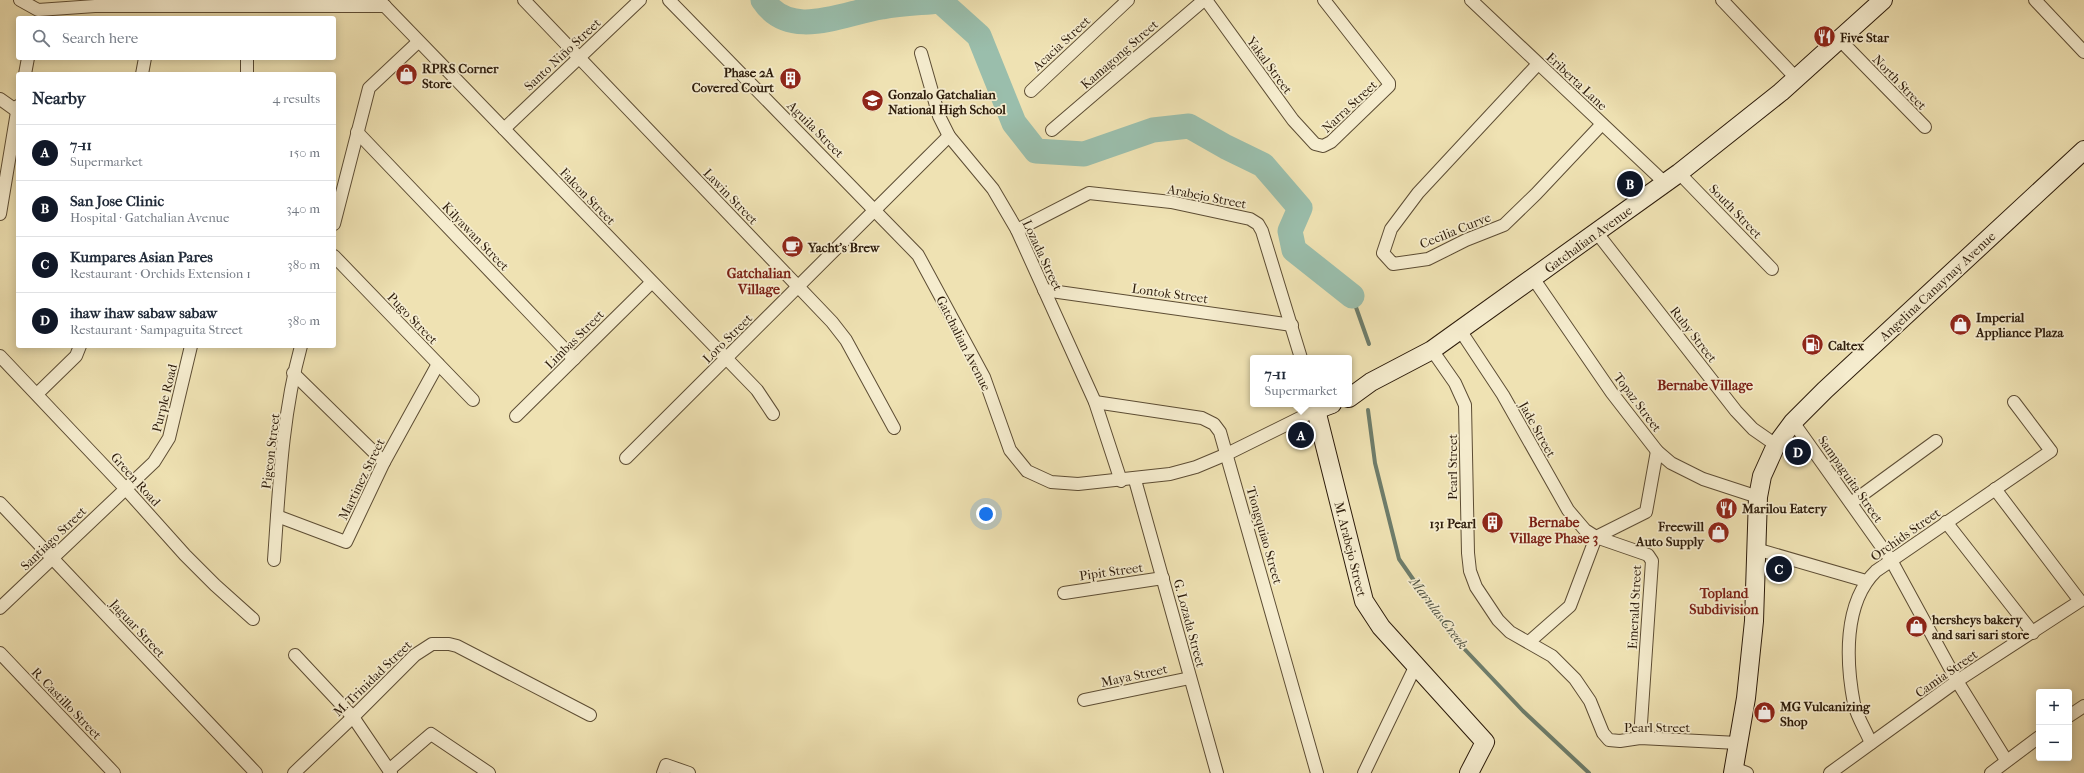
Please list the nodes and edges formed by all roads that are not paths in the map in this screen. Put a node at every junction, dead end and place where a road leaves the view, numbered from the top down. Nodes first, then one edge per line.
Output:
1 (20, 0) edge
2 (524, 0) edge
3 (640, 0) edge
4 (669, 0) edge
5 (1128, 0) edge
6 (1205, 0) edge
7 (1324, 0) edge
8 (1471, 0) edge
9 (1722, 0) edge
10 (1883, 0) edge
11 (2035, 0) edge
12 (382, 3) edge
13 (150, 12) edge
14 (248, 12) edge
15 (38, 14) edge
16 (1839, 39) junction
17 (418, 42) junction
18 (2084, 52) edge
19 (921, 53) dead end
20 (579, 58) junction
21 (28, 60) edge
22 (145, 60) edge
23 (247, 60) edge
24 (1538, 64) junction
25 (25, 72) edge
26 (142, 72) edge
27 (247, 72) edge
28 (1796, 78) junction
29 (1031, 91) dead end
30 (0, 99) edge
31 (16, 107) edge
32 (16, 114) edge
33 (1602, 124) junction
34 (1924, 127) dead end
35 (504, 129) junction
36 (1052, 130) dead end
37 (357, 132) junction
38 (949, 136) junction
39 (1315, 144) joint
40 (2084, 150) edge
41 (1679, 173) junction
42 (1665, 183) junction
43 (1, 209) edge
44 (875, 210) junction
45 (336, 216) edge
46 (1017, 230) junction
47 (1597, 233) junction
48 (336, 258) edge
49 (1772, 270) dead end
50 (1533, 278) junction
51 (651, 283) junction
52 (798, 286) junction
53 (1044, 290) junction
54 (1292, 325) junction
55 (1460, 330) junction
56 (79, 348) edge
57 (191, 348) edge
58 (300, 348) edge
59 (1432, 350) junction
60 (1301, 355) edge
61 (0, 356) edge
62 (574, 359) junction
63 (725, 359) junction
64 (438, 364) junction
65 (293, 373) junction
66 (1371, 382) junction
67 (1352, 388) edge
68 (37, 394) junction
69 (1352, 396) edge
70 (473, 400) dead end
71 (1095, 402) junction
72 (2014, 402) dead end
73 (1318, 407) edge
74 (1322, 407) edge
75 (773, 414) dead end
76 (516, 416) dead end
77 (1793, 422) junction
78 (894, 428) dead end
79 (1936, 440) dead end
80 (1776, 445) junction
81 (1656, 451) junction
82 (1227, 454) junction
83 (626, 458) dead end
84 (384, 462) junction
85 (1135, 480) junction
86 (1121, 481) junction
87 (125, 488) junction
88 (1995, 488) junction
89 (1758, 497) junction
90 (0, 502) edge
91 (1852, 503) junction
92 (277, 516) junction
93 (1946, 522) junction
94 (1596, 538) junction
95 (1756, 549) junction
96 (52, 558) junction
97 (274, 560) dead end
98 (1890, 560) junction
99 (1163, 578) junction
100 (1866, 581) junction
101 (1064, 593) dead end
102 (0, 608) edge
103 (254, 619) dead end
104 (2032, 633) junction
105 (1529, 642) junction
106 (0, 653) edge
107 (296, 655) dead end
108 (1416, 665) junction
109 (1190, 678) junction
110 (1957, 681) junction
111 (1084, 700) dead end
112 (2084, 706) edge
113 (2072, 714) edge
114 (590, 715) dead end
115 (354, 717) junction
116 (1640, 738) junction
117 (2036, 739) edge
118 (1738, 743) junction
119 (1871, 743) junction
120 (2006, 760) junction
121 (664, 769) edge
122 (390, 771) edge
123 (1738, 771) edge
124 (114, 773) edge
125 (256, 773) edge
126 (294, 773) edge
127 (489, 773) edge
128 (689, 773) edge
129 (1218, 773) edge
130 (1317, 773) edge
131 (1364, 773) edge
132 (1469, 773) edge
133 (1830, 773) edge
134 (1991, 773) edge

1 - 15 street
2 - 20 street, Lawin Street
3 - 20 street, Santo Niño Street
4 - 44 street, Aguila Street
5 - 29 street, Acacia Street
6 - 36 street, Kamagong Street
6 - 39 street, Yakal Street
7 - 39 street, Narra Street
8 - 24 street, Eriberta Lane
9 - 28 street
10 - 16 street, Gatchalian Avenue
11 - 18 street
12 - 14 street
12 - 17 street, Falcon Street
13 - 14 street
13 - 15 street
16 - 28 street, Gatchalian Avenue
16 - 34 street, North Street
17 - 35 street, Falcon Street
17 - 37 street
19 - 38 street, Lozada Street
20 - 35 street, Santo Niño Street
20 - 52 street, Lawin Street
21 - 25 street
22 - 26 street
23 - 27 street
24 - 33 street, Eriberta Lane
24 - 33 street, Cecilia Curve
28 - 41 street, Gatchalian Avenue
30 - 31 street
32 - 43 street
33 - 42 street, Eriberta Lane
35 - 51 street, Falcon Street
37 - 45 street
37 - 62 street, Kilyawan Street
38 - 44 street, Loro Street
38 - 46 street, Lozada Street
40 - 77 street, Angelina Canaynay Avenue
41 - 42 street, Gatchalian Avenue
41 - 49 street, South Street
42 - 47 street, Gatchalian Avenue
44 - 52 street, Loro Street
44 - 86 street, Gatchalian Avenue
46 - 53 street, Lozada Street
46 - 54 street, Arabejo Street
47 - 50 street, Gatchalian Avenue
47 - 80 street, Ruby Street
48 - 64 street, Pugo Street
50 - 55 street, Gatchalian Avenue
50 - 81 street, Topaz Street
51 - 62 street, Limbas Street
51 - 63 street, Falcon Street
52 - 63 street, Loro Street
52 - 78 street, Lawin Street
53 - 54 street, Lontok Street
53 - 71 street, Lozada Street
54 - 60 street, Arabejo Street
55 - 59 street, Gatchalian Avenue
55 - 94 street, Jade Street
56 - 68 street
57 - 87 street, Purple Road
58 - 65 street, Pigeon Street
59 - 66 street, Gatchalian Avenue
59 - 105 street, Pearl Street
61 - 68 street, Green Road
62 - 76 street, Limbas Street
63 - 75 street, Falcon Street
63 - 83 street, Loro Street
64 - 70 street, Pugo Street
64 - 84 street, Martinez Street
65 - 84 street
65 - 92 street, Pigeon Street
66 - 67 street, Gatchalian Avenue
66 - 69 street, Gatchalian Avenue
68 - 87 street, Green Road
71 - 82 street, Tiongquiao Street
71 - 86 street, Lozada Street
72 - 88 street, Orchids Street
73 - 82 street, Gatchalian Avenue
74 - 108 street, M. Arabejo Street
77 - 80 street, Angelina Canaynay Avenue
77 - 91 street, Sampaguita Street
79 - 91 street
80 - 89 street, Angelina Canaynay Avenue
81 - 89 street, Topaz Street
81 - 94 street
82 - 85 street, Gatchalian Avenue
82 - 130 street, Tiongquiao Street
84 - 92 street, Martinez Street
85 - 86 street, Gatchalian Avenue
85 - 99 street, G. Lozada Street
87 - 96 street, Santiago Street
87 - 103 street, Green Road
88 - 93 street, Orchids Street
88 - 104 street, Camia Street
89 - 95 street, Angelina Canaynay Avenue
90 - 96 street, Jaguar Street
91 - 98 street, Sampaguita Street
92 - 97 street, Pigeon Street
93 - 98 street, Orchids Street
93 - 104 street
94 - 105 street
94 - 116 street, Emerald Street
95 - 100 street
95 - 118 street, Angelina Canaynay Avenue
96 - 102 street, Santiago Street
96 - 125 street, Jaguar Street
98 - 100 street, Orchids Street
98 - 110 street, Sampaguita Street
99 - 101 street, Pipit Street
99 - 109 street, G. Lozada Street
100 - 119 street, Orchids Street
104 - 110 street, Camia Street
105 - 116 street, Pearl Street
106 - 124 street, R. Castillo Street
107 - 115 street
108 - 131 street
108 - 132 street, M. Arabejo Street
109 - 111 street, Maya Street
109 - 129 street, G. Lozada Street
110 - 119 street, Camia Street
110 - 120 street, Sampaguita Street
112 - 113 street
114 - 115 street, M. Trinidad Street
115 - 122 street
115 - 126 street, M. Trinidad Street
116 - 118 street, Pearl Street
117 - 120 street
118 - 123 street, Angelina Canaynay Avenue
119 - 133 street, Camia Street
120 - 134 street
121 - 128 street
122 - 127 street

